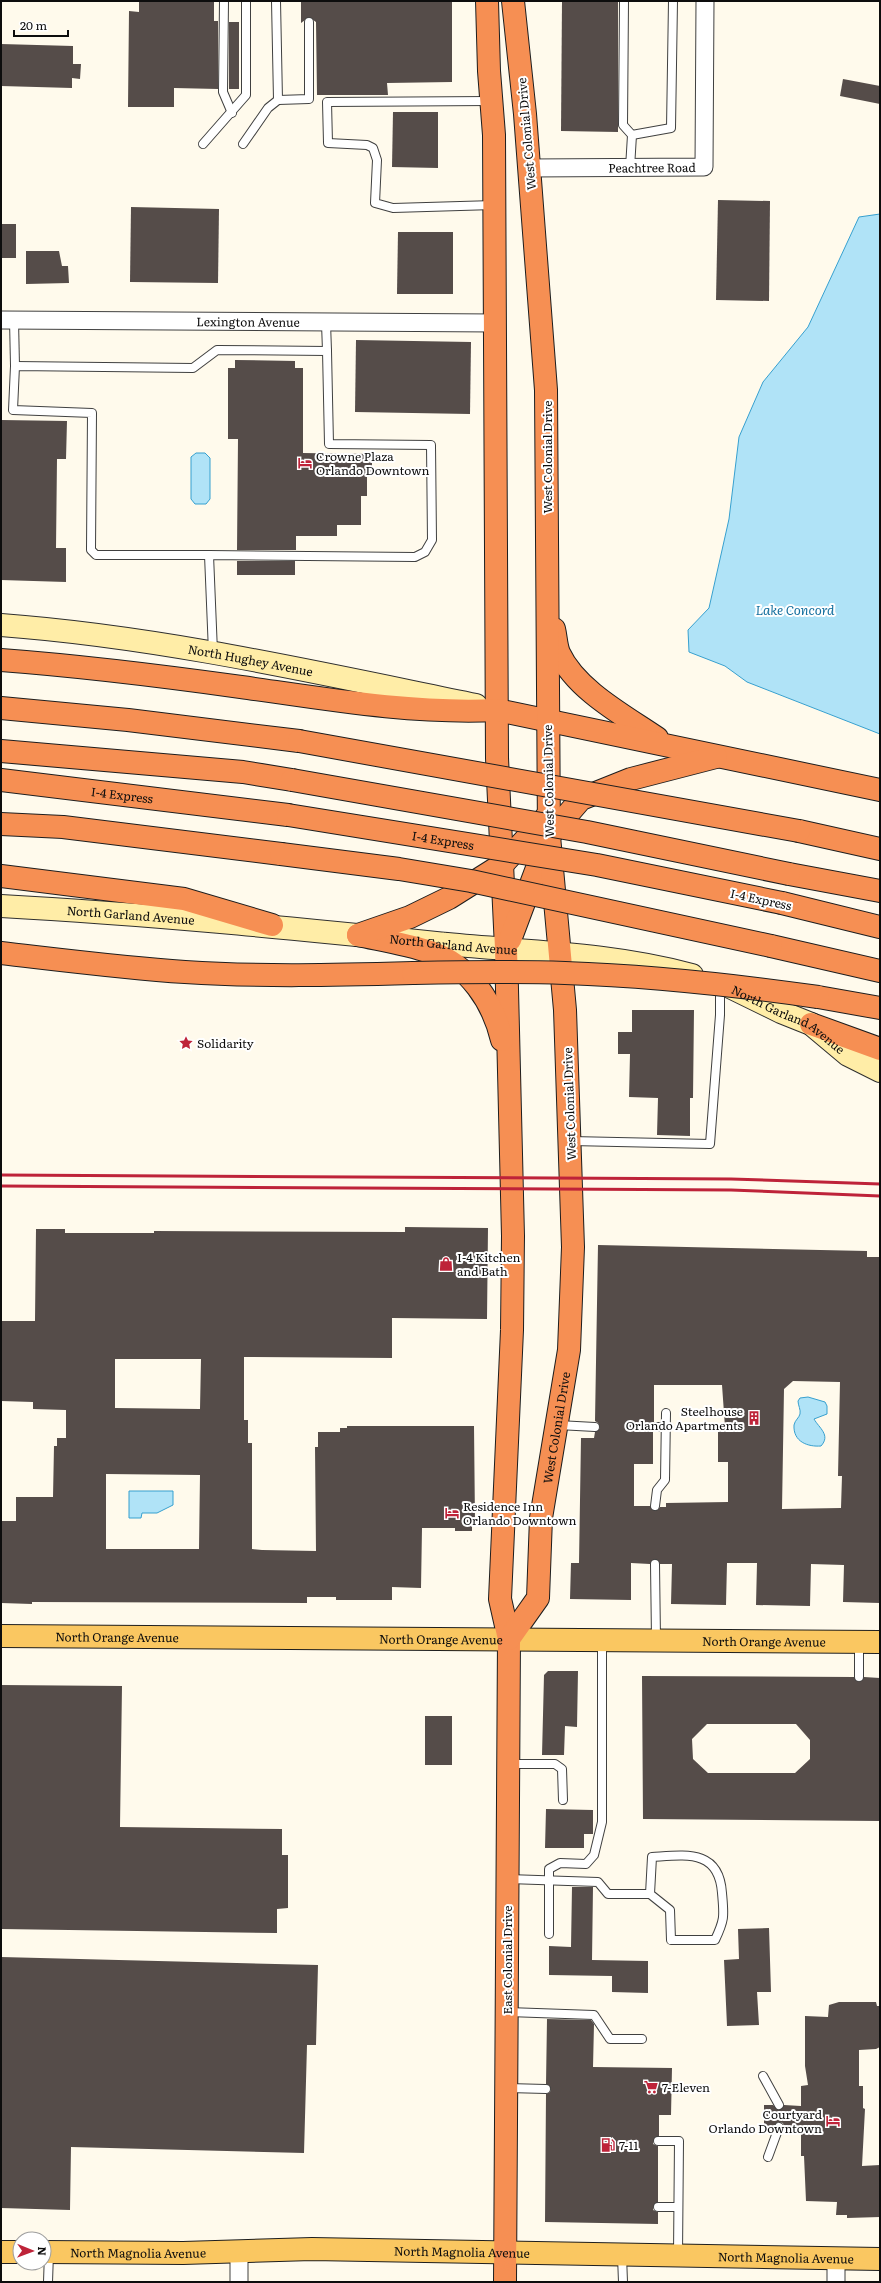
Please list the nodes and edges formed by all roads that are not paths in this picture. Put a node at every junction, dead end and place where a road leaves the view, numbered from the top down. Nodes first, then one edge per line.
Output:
1 (224, 1) edge
2 (246, 1) edge
3 (276, 1) edge
4 (487, 1) edge
5 (513, 1) edge
6 (624, 1) edge
7 (672, 1) edge
8 (705, 1) edge
9 (309, 22) dead end
10 (278, 100) junction
11 (492, 101) junction
12 (232, 113) junction
13 (632, 135) junction
14 (203, 144) dead end
15 (243, 144) dead end
16 (529, 168) junction
17 (630, 168) junction
18 (495, 206) junction
19 (8, 320) edge
20 (326, 323) junction
21 (496, 323) junction
22 (327, 351) junction
23 (15, 366) junction
24 (207, 555) junction
25 (547, 598) junction
26 (1, 625) edge
27 (213, 653) junction
28 (1, 660) edge
29 (1, 708) edge
30 (497, 710) junction
31 (547, 719) junction
32 (666, 745) junction
33 (1, 751) edge
34 (720, 756) junction
35 (1, 780) edge
36 (880, 790) edge
37 (548, 815) junction
38 (1, 824) edge
39 (549, 836) junction
40 (880, 848) edge
41 (502, 864) junction
42 (1, 876) edge
43 (880, 891) edge
44 (1, 906) edge
45 (272, 925) junction
46 (880, 927) edge
47 (358, 935) junction
48 (506, 948) junction
49 (560, 952) junction
50 (1, 953) edge
51 (880, 971) edge
52 (720, 982) junction
53 (880, 1008) edge
54 (811, 1024) junction
55 (880, 1049) edge
56 (880, 1071) edge
57 (510, 1083) junction
58 (570, 1141) junction
59 (666, 1413) dead end
60 (557, 1425) junction
61 (595, 1427) dead end
62 (654, 1427) dead end
63 (666, 1427) junction
64 (655, 1506) dead end
65 (655, 1564) dead end
66 (1, 1636) edge
67 (509, 1639) junction
68 (602, 1639) junction
69 (656, 1640) junction
70 (870, 1642) edge
71 (859, 1677) dead end
72 (508, 1764) junction
73 (563, 1800) dead end
74 (508, 1879) junction
75 (549, 1880) junction
76 (650, 1894) junction
77 (549, 1934) dead end
78 (507, 2012) junction
79 (642, 2039) dead end
80 (763, 2076) dead end
81 (506, 2088) junction
82 (546, 2089) dead end
83 (779, 2105) dead end
84 (779, 2127) dead end
85 (658, 2141) dead end
86 (768, 2157) dead end
87 (658, 2207) dead end
88 (678, 2207) junction
89 (239, 2251) junction
90 (1, 2252) edge
91 (12, 2252) edge
92 (52, 2252) edge
93 (505, 2252) junction
94 (622, 2255) junction
95 (678, 2257) junction
96 (836, 2259) junction
97 (880, 2259) edge
98 (47, 2271) edge
99 (48, 2282) edge
100 (239, 2282) edge
101 (505, 2282) edge
102 (623, 2282) edge
103 (836, 2282) edge

1 - 12 lane
2 - 12 lane
3 - 10 lane
4 - 11 highway
5 - 16 highway, West Colonial Drive
6 - 13 lane
7 - 13 lane
8 - 17 street, Peachtree Road
9 - 10 lane
10 - 15 lane
11 - 18 highway
11 - 18 lane
12 - 14 lane
13 - 17 lane
16 - 17 street, Peachtree Road
16 - 25 highway, West Colonial Drive
18 - 21 highway
19 - 20 street, Lexington Avenue
19 - 23 lane
20 - 21 street, Lexington Avenue
20 - 22 lane
21 - 30 highway
22 - 23 lane
22 - 24 lane
23 - 24 lane
24 - 27 lane
25 - 31 highway, West Colonial Drive
25 - 32 highway
26 - 27 street, North Hughey Avenue
27 - 30 street, North Hughey Avenue
28 - 30 highway
29 - 40 highway, bridge
30 - 31 highway
30 - 41 highway
31 - 32 highway
31 - 37 highway, West Colonial Drive
32 - 34 highway
33 - 43 highway, bridge
34 - 36 highway
34 - 39 highway
35 - 46 highway, I-4 Express, bridge
37 - 39 highway, West Colonial Drive
37 - 41 highway
38 - 51 highway, bridge
39 - 48 highway
39 - 49 highway, West Colonial Drive
41 - 47 highway
41 - 48 highway
42 - 45 highway
44 - 45 street, North Garland Avenue
45 - 47 street, North Garland Avenue
47 - 48 street, North Garland Avenue
47 - 57 highway
48 - 49 street, North Garland Avenue
48 - 57 highway
49 - 52 street, North Garland Avenue
49 - 58 highway, West Colonial Drive
50 - 53 highway, bridge
52 - 54 street, North Garland Avenue
52 - 58 lane
54 - 55 highway
54 - 56 street, North Garland Avenue
57 - 67 highway
58 - 60 highway, West Colonial Drive
59 - 63 lane
60 - 61 lane
60 - 67 highway, West Colonial Drive
62 - 63 lane
63 - 64 lane
65 - 69 lane
66 - 67 main road, North Orange Avenue
67 - 68 main road, North Orange Avenue
67 - 72 highway, East Colonial Drive
68 - 69 main road, North Orange Avenue
68 - 75 lane
69 - 70 main road, North Orange Avenue
70 - 71 lane
72 - 73 lane
72 - 74 highway, East Colonial Drive
74 - 75 lane
74 - 78 highway, East Colonial Drive
75 - 76 lane
75 - 77 lane
76 - 76 lane
78 - 79 lane
78 - 81 highway, East Colonial Drive
80 - 83 lane
81 - 82 lane
81 - 93 highway, East Colonial Drive
84 - 86 lane
85 - 88 lane
87 - 88 lane
88 - 95 lane
89 - 92 main road, North Magnolia Avenue
89 - 93 main road, North Magnolia Avenue
89 - 100 street
90 - 91 main road
93 - 94 main road, North Magnolia Avenue
93 - 101 highway, East Colonial Drive
94 - 95 main road, North Magnolia Avenue
94 - 102 lane
95 - 96 main road, North Magnolia Avenue
96 - 97 main road, North Magnolia Avenue
96 - 103 street
98 - 99 lane

